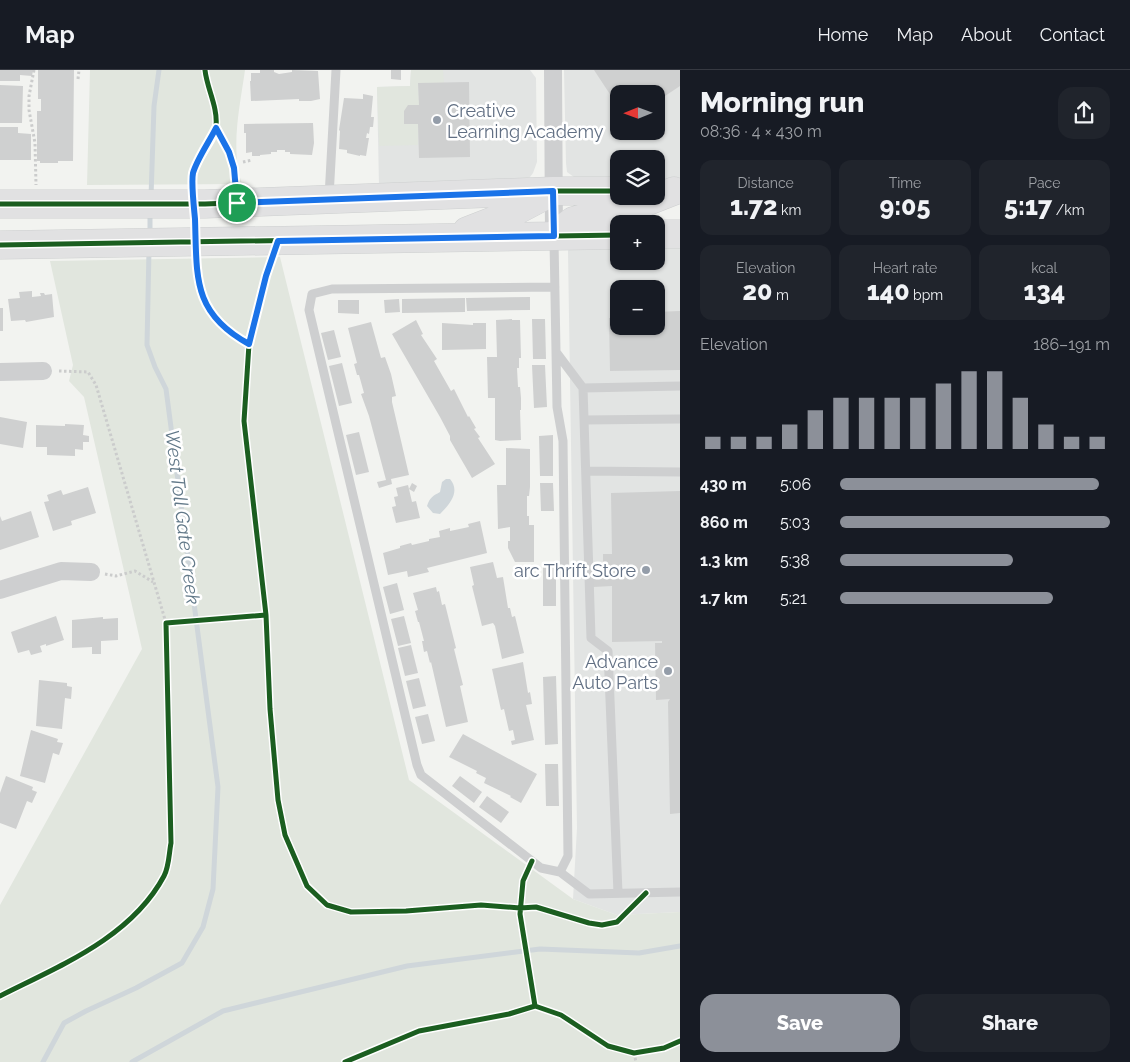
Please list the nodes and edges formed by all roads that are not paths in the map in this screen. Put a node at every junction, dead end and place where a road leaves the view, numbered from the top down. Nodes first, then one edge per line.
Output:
1 (336, 70) edge
2 (553, 70) edge
3 (670, 190) edge
4 (553, 191) junction
5 (610, 191) edge
6 (329, 200) junction
7 (1, 204) edge
8 (665, 234) edge
9 (680, 234) edge
10 (610, 235) edge
11 (554, 236) junction
12 (456, 238) junction
13 (0, 245) edge
14 (555, 286) junction
15 (556, 352) junction
16 (43, 371) road end
17 (0, 372) edge
18 (680, 386) edge
19 (583, 388) junction
20 (680, 419) edge
21 (584, 420) junction
22 (586, 471) junction
23 (680, 472) edge
24 (92, 572) road end
25 (0, 590) edge
26 (560, 872) junction
27 (680, 892) edge
28 (618, 893) junction

1 - 6 lane
2 - 4 street
3 - 11 main road
4 - 5 main road
4 - 6 main road
4 - 11 street
4 - 12 main road
6 - 7 main road
8 - 9 main road
10 - 11 main road
11 - 12 main road
11 - 14 lane
12 - 13 main road
14 - 15 lane
14 - 26 lane
15 - 19 lane
15 - 26 lane
16 - 17 street
18 - 19 lane
19 - 21 lane
20 - 21 lane
21 - 22 lane
22 - 23 lane
22 - 28 lane
24 - 25 street
26 - 28 lane
27 - 28 lane

